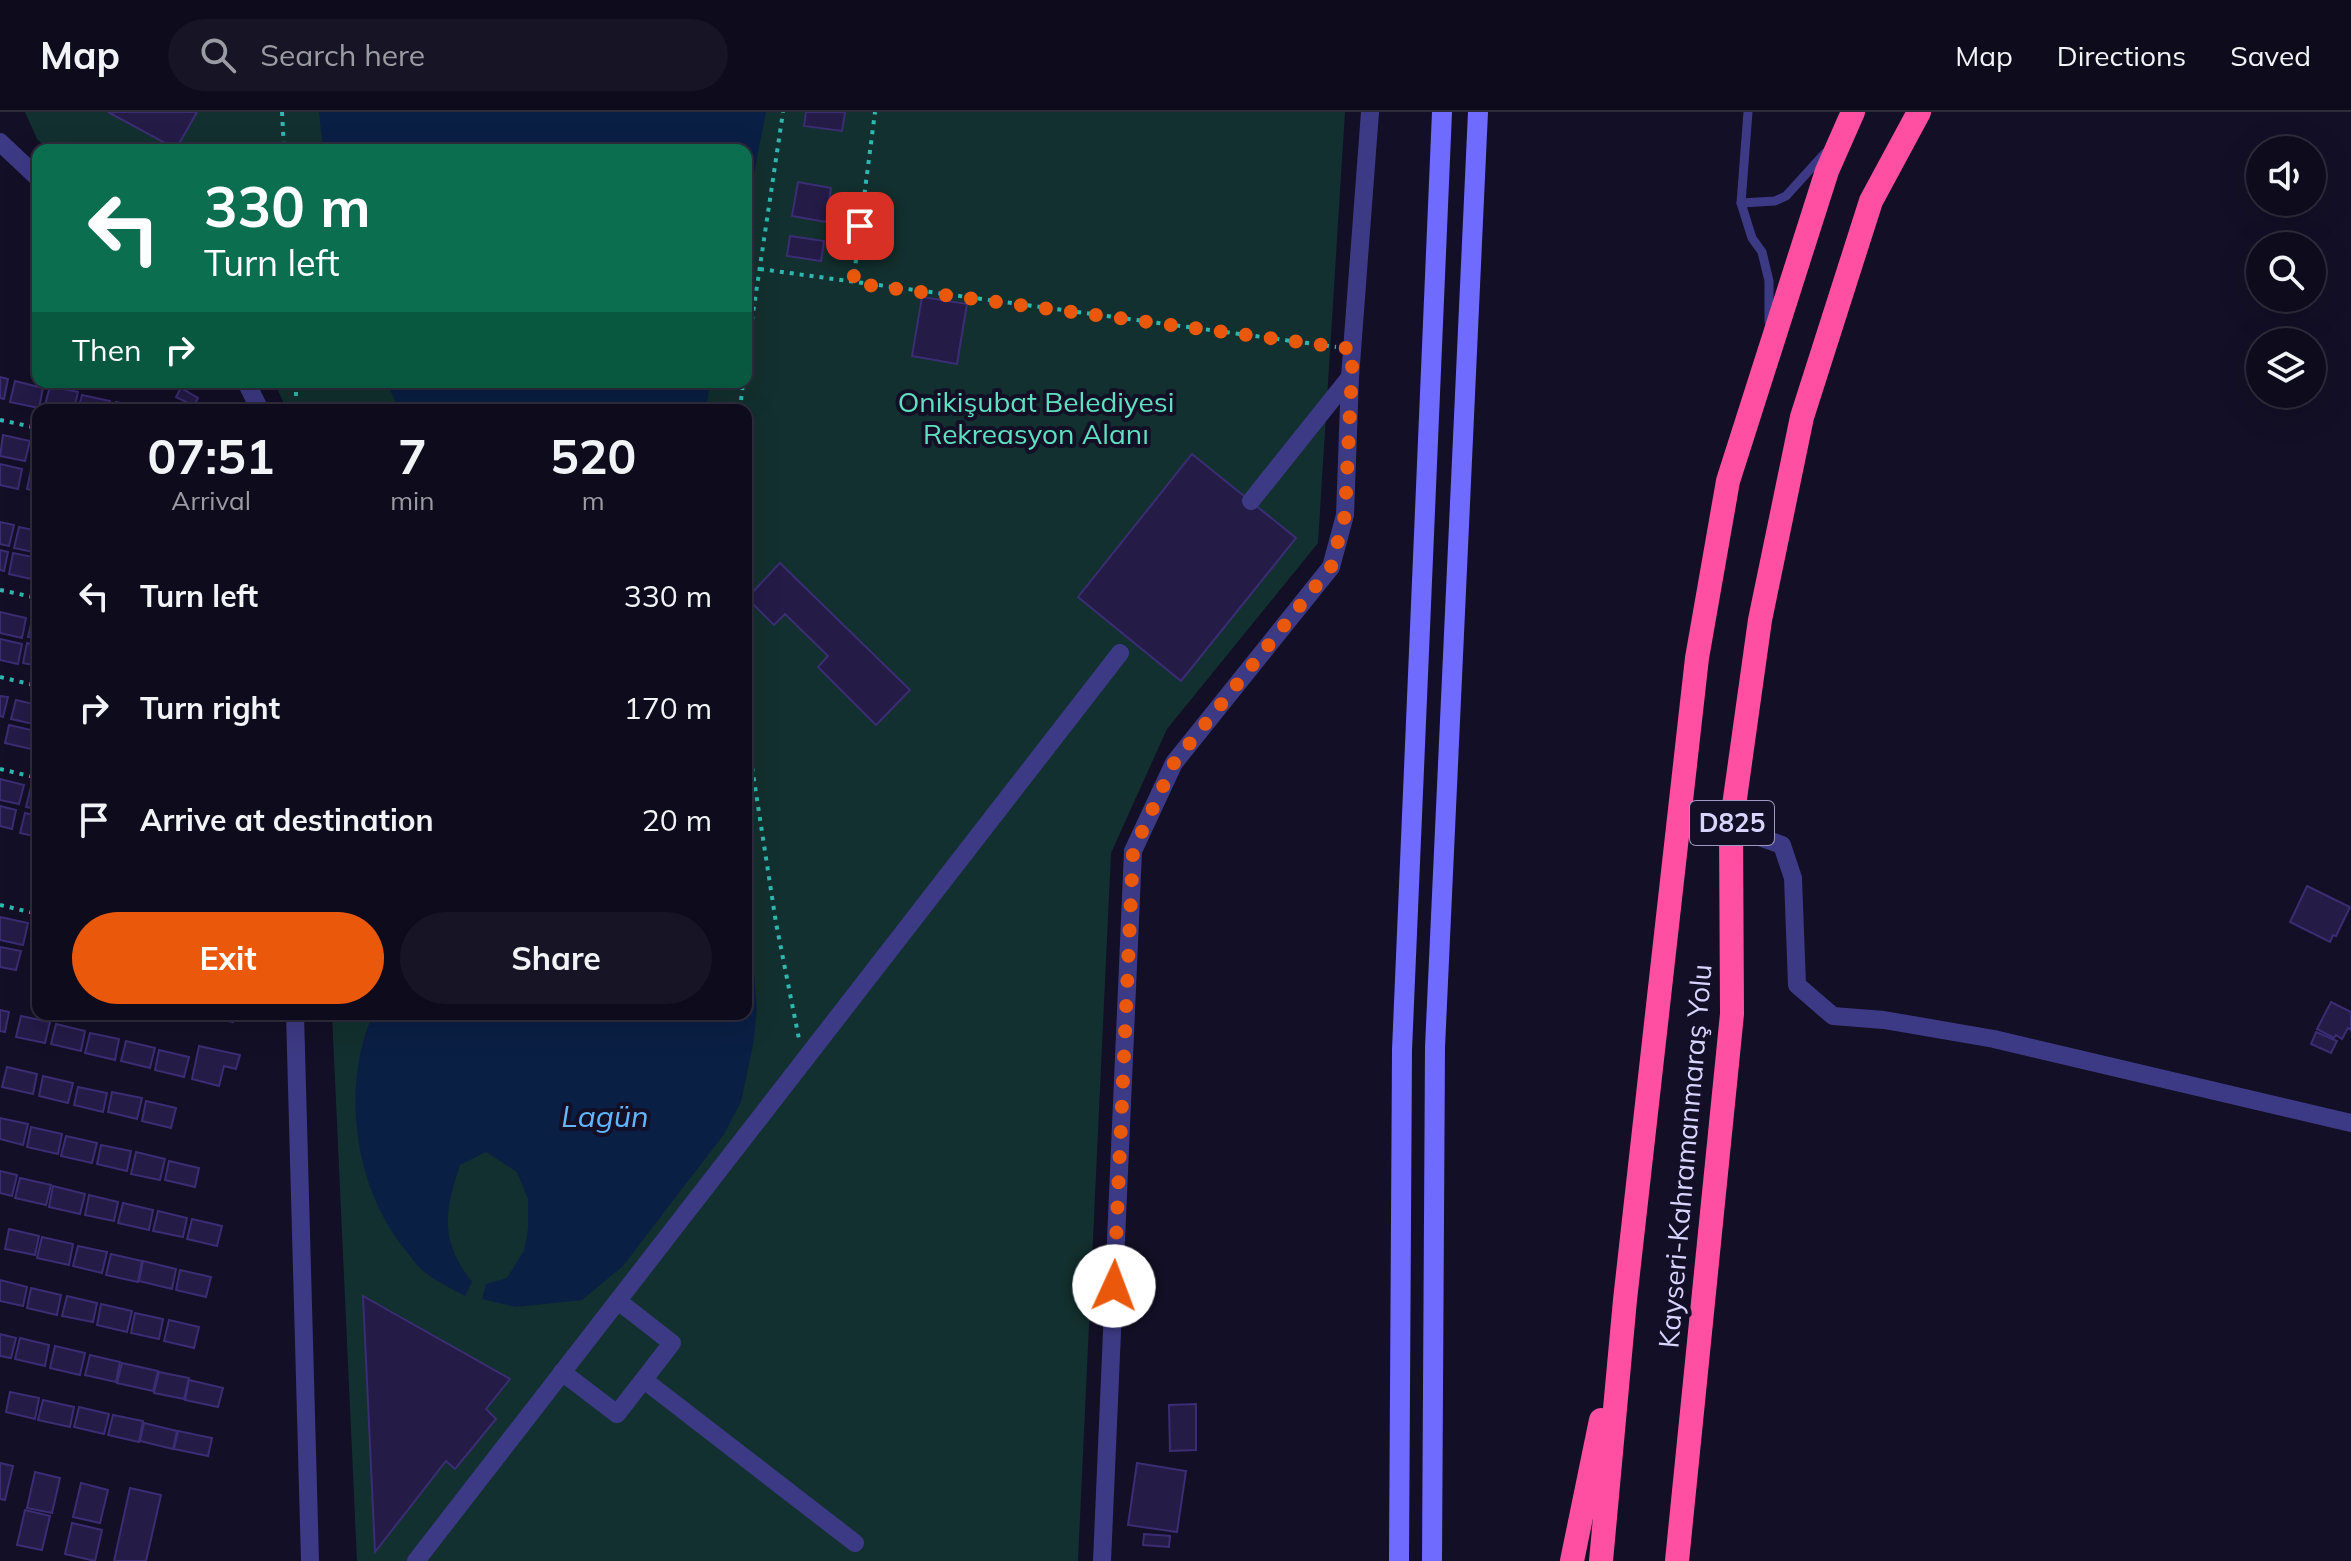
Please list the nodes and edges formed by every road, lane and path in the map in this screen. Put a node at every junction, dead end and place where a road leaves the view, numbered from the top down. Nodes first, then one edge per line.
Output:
1 (282, 112) edge
2 (783, 112) edge
3 (875, 112) edge
4 (1370, 112) edge
5 (1442, 112) edge
6 (1478, 112) edge
7 (1748, 112) edge
8 (1853, 112) edge
9 (1919, 112) edge
10 (1839, 139) junction
11 (0, 142) edge
12 (284, 144) edge
13 (32, 172) edge
14 (1741, 203) junction
15 (760, 269) junction
16 (853, 283) junction
17 (752, 321) edge
18 (1353, 349) junction
19 (1768, 350) junction
20 (1350, 377) junction
21 (0, 420) edge
22 (32, 427) edge
23 (1251, 501) dead end
24 (0, 590) edge
25 (32, 597) edge
26 (1120, 653) dead end
27 (0, 677) edge
28 (32, 685) edge
29 (752, 767) edge
30 (0, 769) edge
31 (32, 777) edge
32 (1731, 827) junction
33 (0, 905) edge
34 (32, 913) edge
35 (295, 1020) edge
36 (804, 1061) junction
37 (2351, 1123) edge
38 (1625, 1300) junction
39 (618, 1301) junction
40 (562, 1372) junction
41 (644, 1380) junction
42 (1690, 1440) junction
43 (855, 1543) dead end
44 (310, 1561) edge
45 (416, 1561) edge
46 (1102, 1561) edge
47 (1399, 1561) edge
48 (1432, 1561) edge
49 (1572, 1561) edge
50 (1601, 1561) edge
51 (1677, 1561) edge
52 (1694, 1561) edge

1 - 12 path
2 - 15 path
3 - 16 path
4 - 18 street
5 - 47 street
6 - 48 street
7 - 14 lane
8 - 10 highway, Kayseri-Kahramanmaraş Yolu / D825
9 - 32 highway, Kayseri-Kahramanmaraş Yolu / D825
10 - 14 lane
10 - 19 highway, Kayseri-Kahramanmaraş Yolu / D825
11 - 13 street
14 - 19 lane
15 - 16 path
15 - 17 path
16 - 18 path
18 - 20 street
19 - 38 highway, Kayseri-Kahramanmaraş Yolu / D825
20 - 23 street
20 - 46 street
21 - 22 path
24 - 25 path
26 - 36 street
27 - 28 path
29 - 36 path
30 - 31 path
32 - 37 street
32 - 42 highway, Kayseri-Kahramanmaraş Yolu / D825
33 - 34 path
35 - 44 street
36 - 39 street
38 - 49 highway
38 - 50 highway, Kayseri-Kahramanmaraş Yolu / D825
39 - 40 street
39 - 41 street
40 - 41 street
40 - 45 street
41 - 43 street
42 - 51 highway, Kayseri-Kahramanmaraş Yolu / D825
42 - 52 highway

